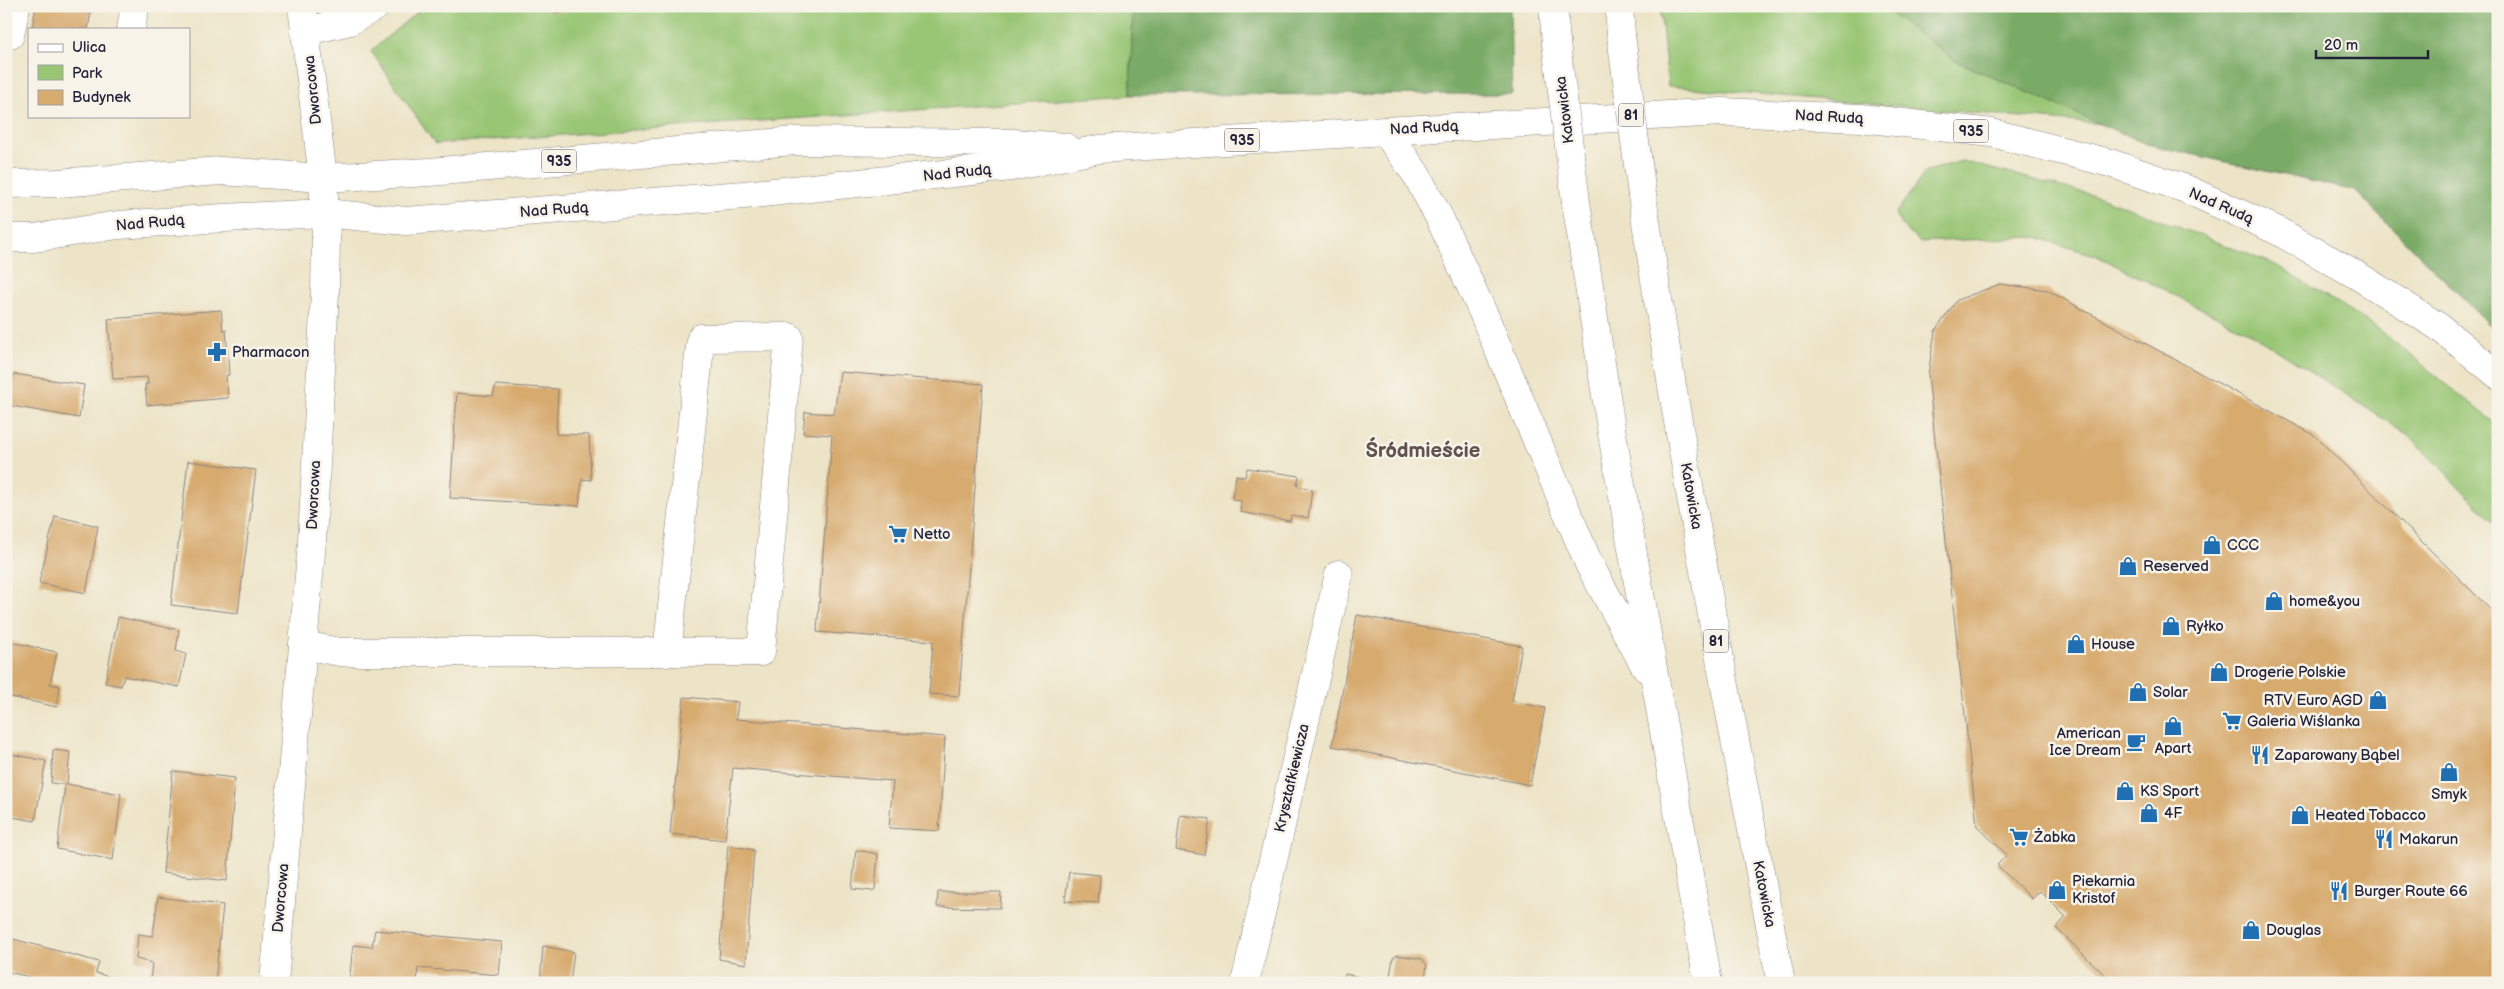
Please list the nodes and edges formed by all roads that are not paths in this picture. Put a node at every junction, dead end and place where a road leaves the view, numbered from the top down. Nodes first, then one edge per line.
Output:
1 (16, 6) edge
2 (135, 6) edge
3 (376, 6) edge
4 (1553, 6) edge
5 (1619, 6) edge
6 (304, 19) edge
7 (131, 28) edge
8 (15, 36) edge
9 (1385, 130) junction
10 (1100, 149) junction
11 (323, 178) junction
12 (6, 184) edge
13 (325, 213) junction
14 (6, 238) edge
15 (2498, 375) edge
16 (1339, 574) dead end
17 (303, 645) junction
18 (667, 653) junction
19 (1657, 687) junction
20 (274, 983) edge
21 (1245, 983) edge
22 (1708, 983) edge
23 (1781, 983) edge

1 - 8 main road
2 - 7 main road
3 - 6 main road
4 - 19 main road, Katowicka, bridge
5 - 23 main road, Katowicka / 81, bridge
6 - 11 main road, Dworcowa
9 - 10 main road, Nad Rudą / 935
9 - 15 main road, Nad Rudą / 935
9 - 19 main road
10 - 11 main road, Nad Rudą / 935
10 - 13 main road, Nad Rudą / 935
11 - 12 main road, Nad Rudą / 935
11 - 13 main road, Dworcowa
13 - 14 main road, Nad Rudą / 935
13 - 17 main road, Dworcowa
16 - 21 main road, Krysztafkiewicza
17 - 18 main road
17 - 20 main road, Dworcowa
18 - 18 main road
19 - 22 main road, Katowicka

